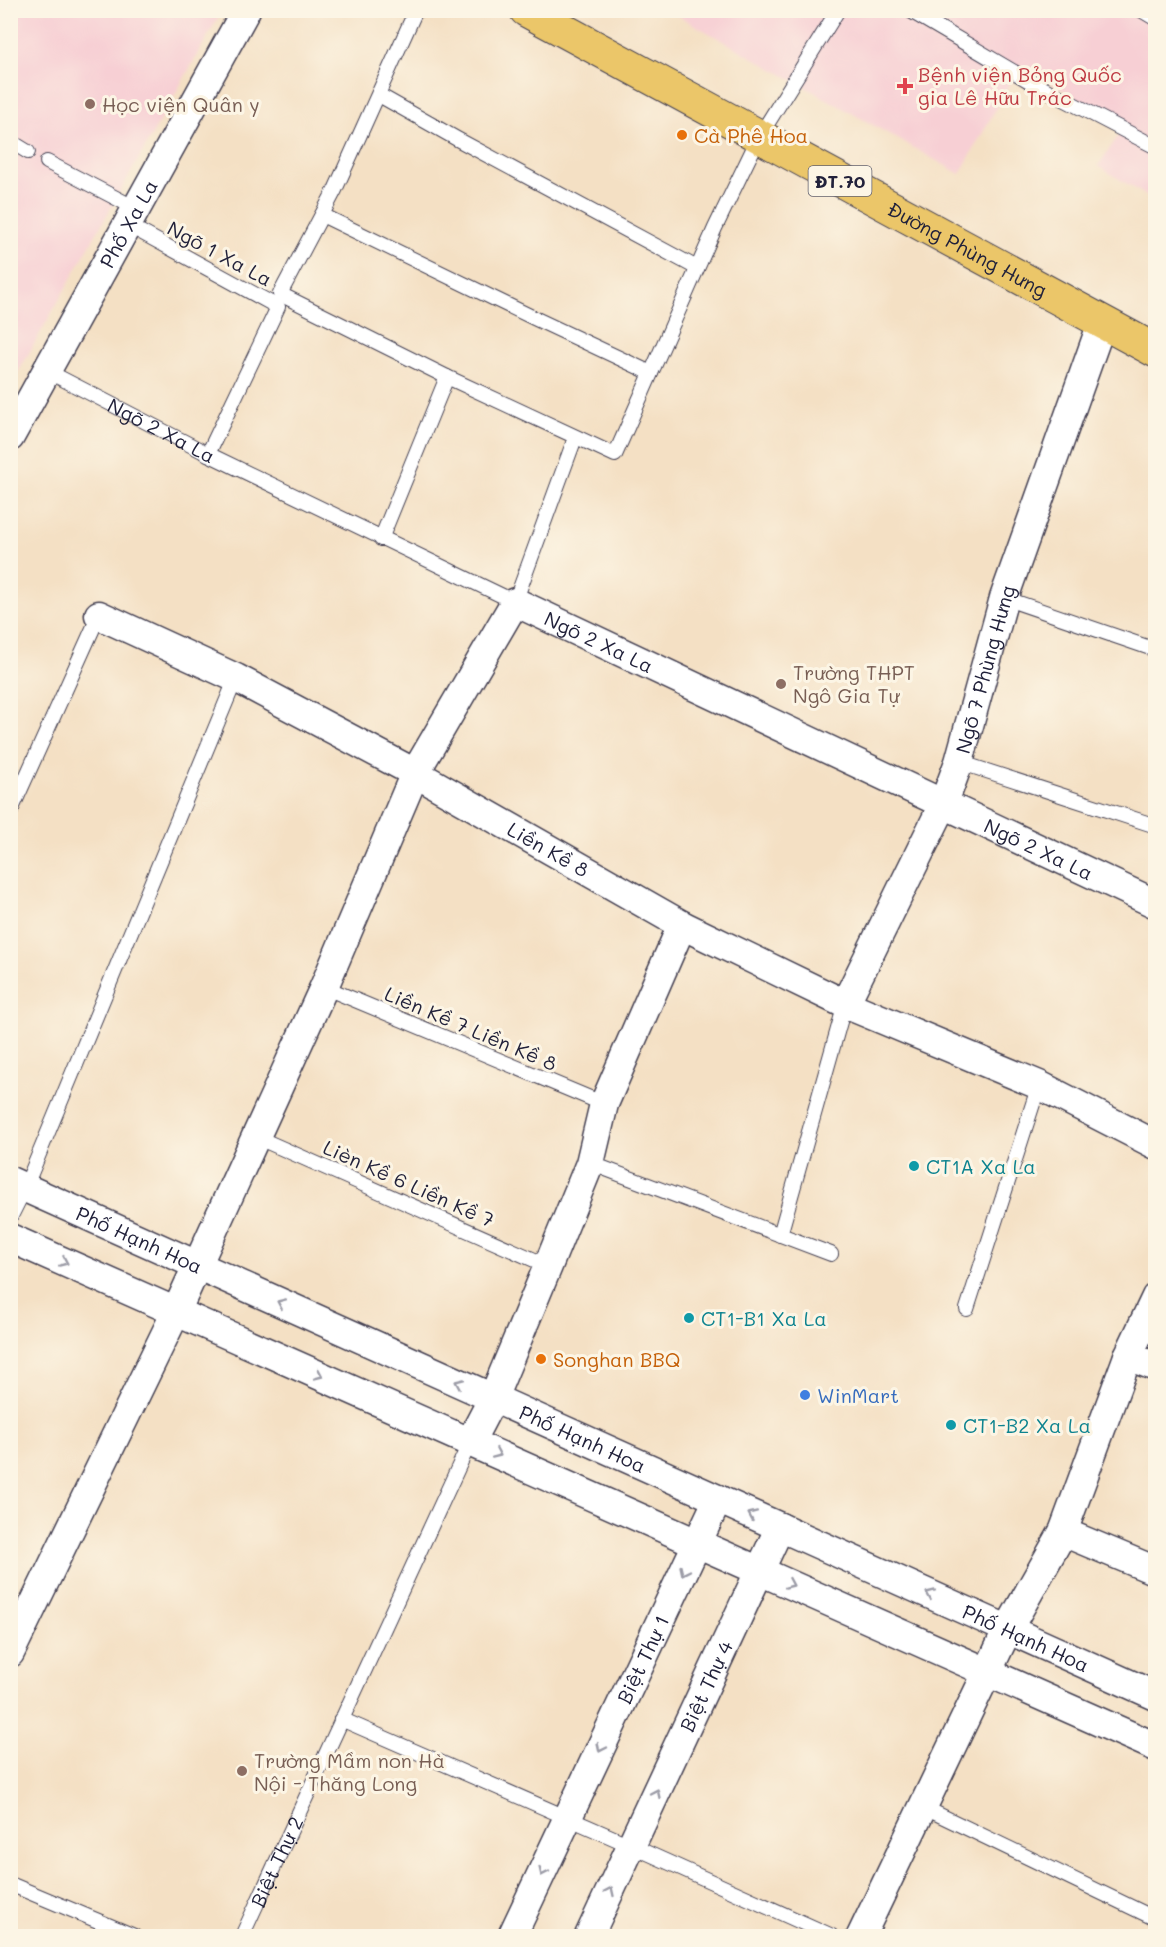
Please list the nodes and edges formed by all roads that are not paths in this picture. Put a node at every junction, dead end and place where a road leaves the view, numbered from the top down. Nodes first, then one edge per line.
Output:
1 (246, 10) edge
2 (416, 10) edge
3 (526, 10) edge
4 (838, 10) edge
5 (909, 10) edge
6 (1141, 10) edge
7 (1155, 19) edge
8 (379, 95) junction
9 (759, 137) junction
10 (10, 141) edge
11 (1155, 147) edge
12 (28, 152) dead end
13 (47, 162) dead end
14 (322, 215) junction
15 (132, 217) junction
16 (697, 268) junction
17 (1102, 323) junction
18 (1155, 351) edge
19 (47, 371) junction
20 (651, 373) junction
21 (447, 377) junction
22 (10, 437) edge
23 (575, 438) junction
24 (208, 454) junction
25 (381, 538) junction
26 (1004, 598) junction
27 (515, 602) junction
28 (99, 615) joint
29 (1155, 650) edge
30 (237, 678) junction
31 (959, 762) junction
32 (415, 773) junction
33 (943, 806) junction
34 (10, 813) edge
35 (1155, 826) edge
36 (1155, 904) edge
37 (682, 924) junction
38 (324, 987) junction
39 (845, 1004) junction
40 (1039, 1085) junction
41 (604, 1104) junction
42 (254, 1136) junction
43 (1155, 1144) edge
44 (590, 1163) junction
45 (18, 1185) edge
46 (10, 1218) edge
47 (780, 1235) junction
48 (10, 1238) edge
49 (831, 1254) dead end
50 (197, 1265) junction
51 (548, 1266) junction
52 (1155, 1297) edge
53 (968, 1309) dead end
54 (176, 1311) junction
55 (1128, 1356) junction
56 (1155, 1367) edge
57 (493, 1398) junction
58 (470, 1442) junction
59 (718, 1499) junction
60 (780, 1527) junction
61 (1063, 1532) junction
62 (697, 1543) junction
63 (759, 1570) junction
64 (1155, 1571) edge
65 (1008, 1629) junction
66 (10, 1653) edge
67 (987, 1672) junction
68 (1155, 1696) edge
69 (341, 1719) junction
70 (1155, 1747) edge
71 (923, 1807) junction
72 (567, 1819) junction
73 (632, 1846) junction
74 (10, 1884) edge
75 (1155, 1919) edge
76 (134, 1936) edge
77 (242, 1936) edge
78 (512, 1936) edge
79 (589, 1936) edge
80 (832, 1936) edge
81 (861, 1936) edge

1 - 15 street, Phố Xa La
2 - 8 lane
3 - 9 main road, Đường Phùng Hưng / ĐT.70
4 - 9 lane
5 - 11 lane
6 - 7 lane
8 - 14 lane
8 - 16 lane
9 - 16 lane
9 - 17 main road, Đường Phùng Hưng / ĐT.70
10 - 12 lane
13 - 15 lane
14 - 20 lane
14 - 21 lane
15 - 19 street, Phố Xa La
15 - 24 lane, Ngõ 1 Xa La
16 - 20 lane
17 - 18 main road, Đường Phùng Hưng / ĐT.70
17 - 26 street, Ngõ 7 Phùng Hưng
19 - 22 street, Phố Xa La
19 - 24 lane, Ngõ 2 Xa La
20 - 23 lane
21 - 23 lane
21 - 25 lane
23 - 27 lane
24 - 25 lane, Ngõ 2 Xa La
25 - 27 lane, Ngõ 2 Xa La
26 - 29 lane
26 - 31 street, Ngõ 7 Phùng Hưng
27 - 32 street
27 - 33 street, Ngõ 2 Xa La
28 - 30 street, Liền Kề 8
28 - 34 lane
30 - 32 street, Liền Kề 8
30 - 45 lane
31 - 33 street, Ngõ 7 Phùng Hưng
31 - 35 lane
32 - 37 street, Liền Kề 8
32 - 38 street
33 - 36 street, Ngõ 2 Xa La
33 - 39 street, Ngõ 7 Phùng Hưng
37 - 39 street, Liền Kề 8
37 - 41 street
38 - 41 lane, Liền Kề 7 Liền Kề 8
38 - 42 street
39 - 40 street, Liền Kề 8
39 - 47 lane
40 - 43 street, Liền Kề 8
40 - 53 lane
41 - 44 street
42 - 50 street
42 - 51 lane, Lièn Kề 6 Liền Kề 7
44 - 47 lane
44 - 51 street
45 - 46 lane
45 - 50 street, Phố Hạnh Hoa
47 - 49 lane
48 -> 54 street
50 - 54 street
57 -> 50 street, Phố Hạnh Hoa
51 - 57 street
52 - 55 street
54 -> 58 street
54 - 66 street
55 - 56 street
55 - 61 street
57 - 58 street
57 - 59 street, Phố Hạnh Hoa
58 -> 62 street
58 - 69 lane
60 -> 59 street, Phố Hạnh Hoa
59 - 62 street, Biệt Thự 1
60 - 63 street, Biệt Thự 4
65 -> 60 street, Phố Hạnh Hoa
61 - 64 street
61 - 65 street
62 - 63 street
62 -> 72 street, Biệt Thự 1
63 -> 67 street
73 -> 63 street, Biệt Thự 4
65 - 67 street
65 - 68 street, Phố Hạnh Hoa
67 - 70 street
67 - 71 street
69 - 72 lane
69 - 77 lane, Biệt Thự 2
71 - 75 lane
71 - 81 street
72 - 73 lane
72 -> 78 street
79 -> 73 street, Biệt Thự 4
73 - 80 lane
74 - 76 lane

